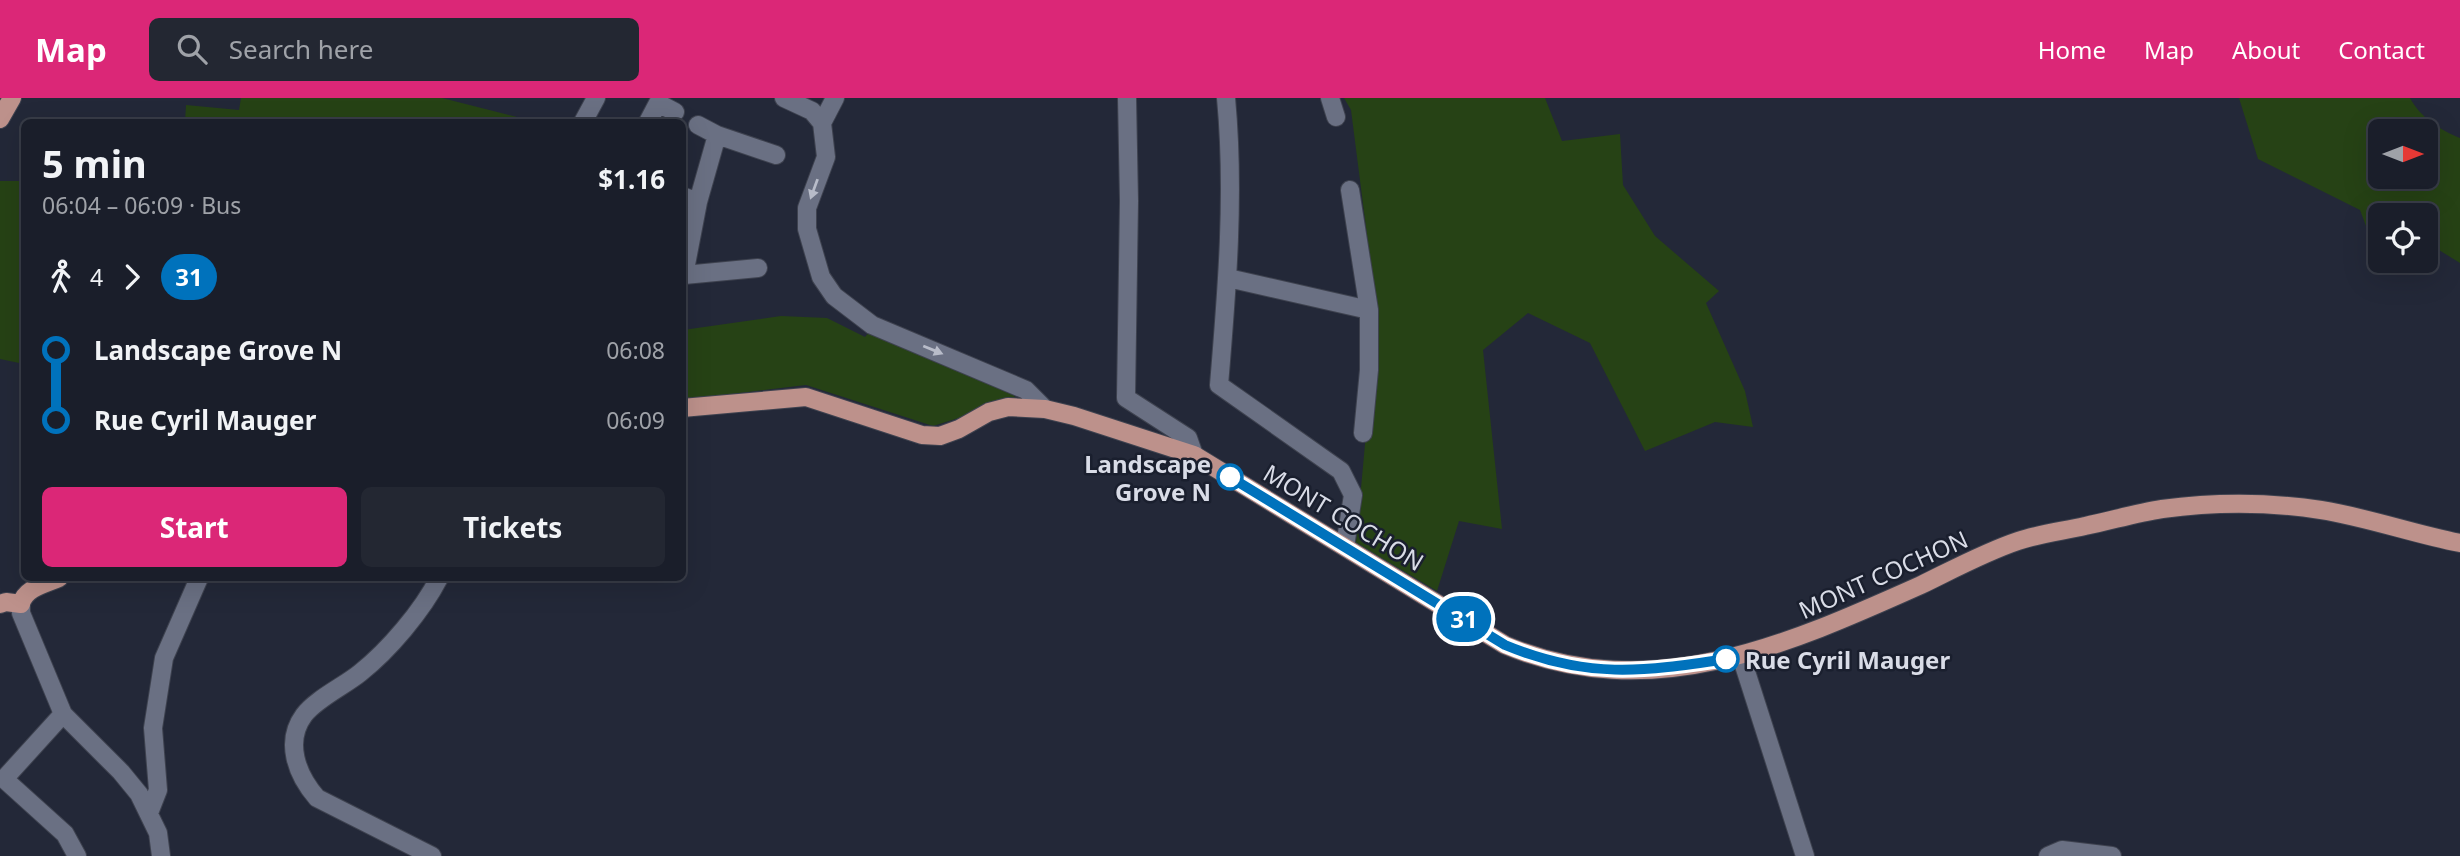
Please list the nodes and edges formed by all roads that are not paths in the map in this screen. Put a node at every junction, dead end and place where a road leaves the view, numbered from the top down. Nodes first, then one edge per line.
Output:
1 (596, 98) edge
2 (784, 98) edge
3 (835, 98) edge
4 (1127, 98) edge
5 (1226, 98) edge
6 (1330, 98) edge
7 (675, 112) dead end
8 (1336, 117) dead end
9 (585, 119) edge
10 (650, 119) edge
11 (822, 123) junction
12 (698, 125) dead end
13 (717, 135) junction
14 (776, 155) dead end
15 (1350, 190) dead end
16 (690, 199) edge
17 (686, 242) edge
18 (758, 268) dead end
19 (686, 275) edge
20 (1228, 278) junction
21 (1369, 310) junction
22 (686, 408) edge
23 (1045, 409) junction
24 (1363, 433) dead end
25 (1194, 455) junction
26 (2460, 543) edge
27 (1345, 546) junction
28 (52, 581) edge
29 (198, 581) edge
30 (437, 581) edge
31 (0, 604) edge
32 (21, 604) junction
33 (1741, 656) junction
34 (63, 714) junction
35 (2, 781) edge
36 (149, 813) junction
37 (77, 856) edge
38 (162, 856) edge
39 (432, 856) edge
40 (1805, 856) edge
41 (2048, 856) edge
42 (2112, 856) edge

1 - 9 street
2 - 11 street
3 - 11 street
4 - 25 street
5 - 20 street
6 - 8 street
7 - 10 street
11 -> 23 street
12 - 13 street
13 - 14 street
13 - 16 street
15 - 21 street
16 - 17 street
18 - 19 street
20 - 21 street
20 - 27 street
21 - 24 street
22 - 23 main road, MONT COCHON
23 - 25 main road, MONT COCHON
25 - 27 main road, MONT COCHON
26 - 33 main road, MONT COCHON
27 - 33 main road, MONT COCHON
28 - 32 main road
29 - 36 street
30 - 39 street
31 - 32 main road
32 - 34 street
33 - 40 street
34 - 35 street
34 - 36 street
35 - 37 street
36 - 38 street
41 - 42 street

